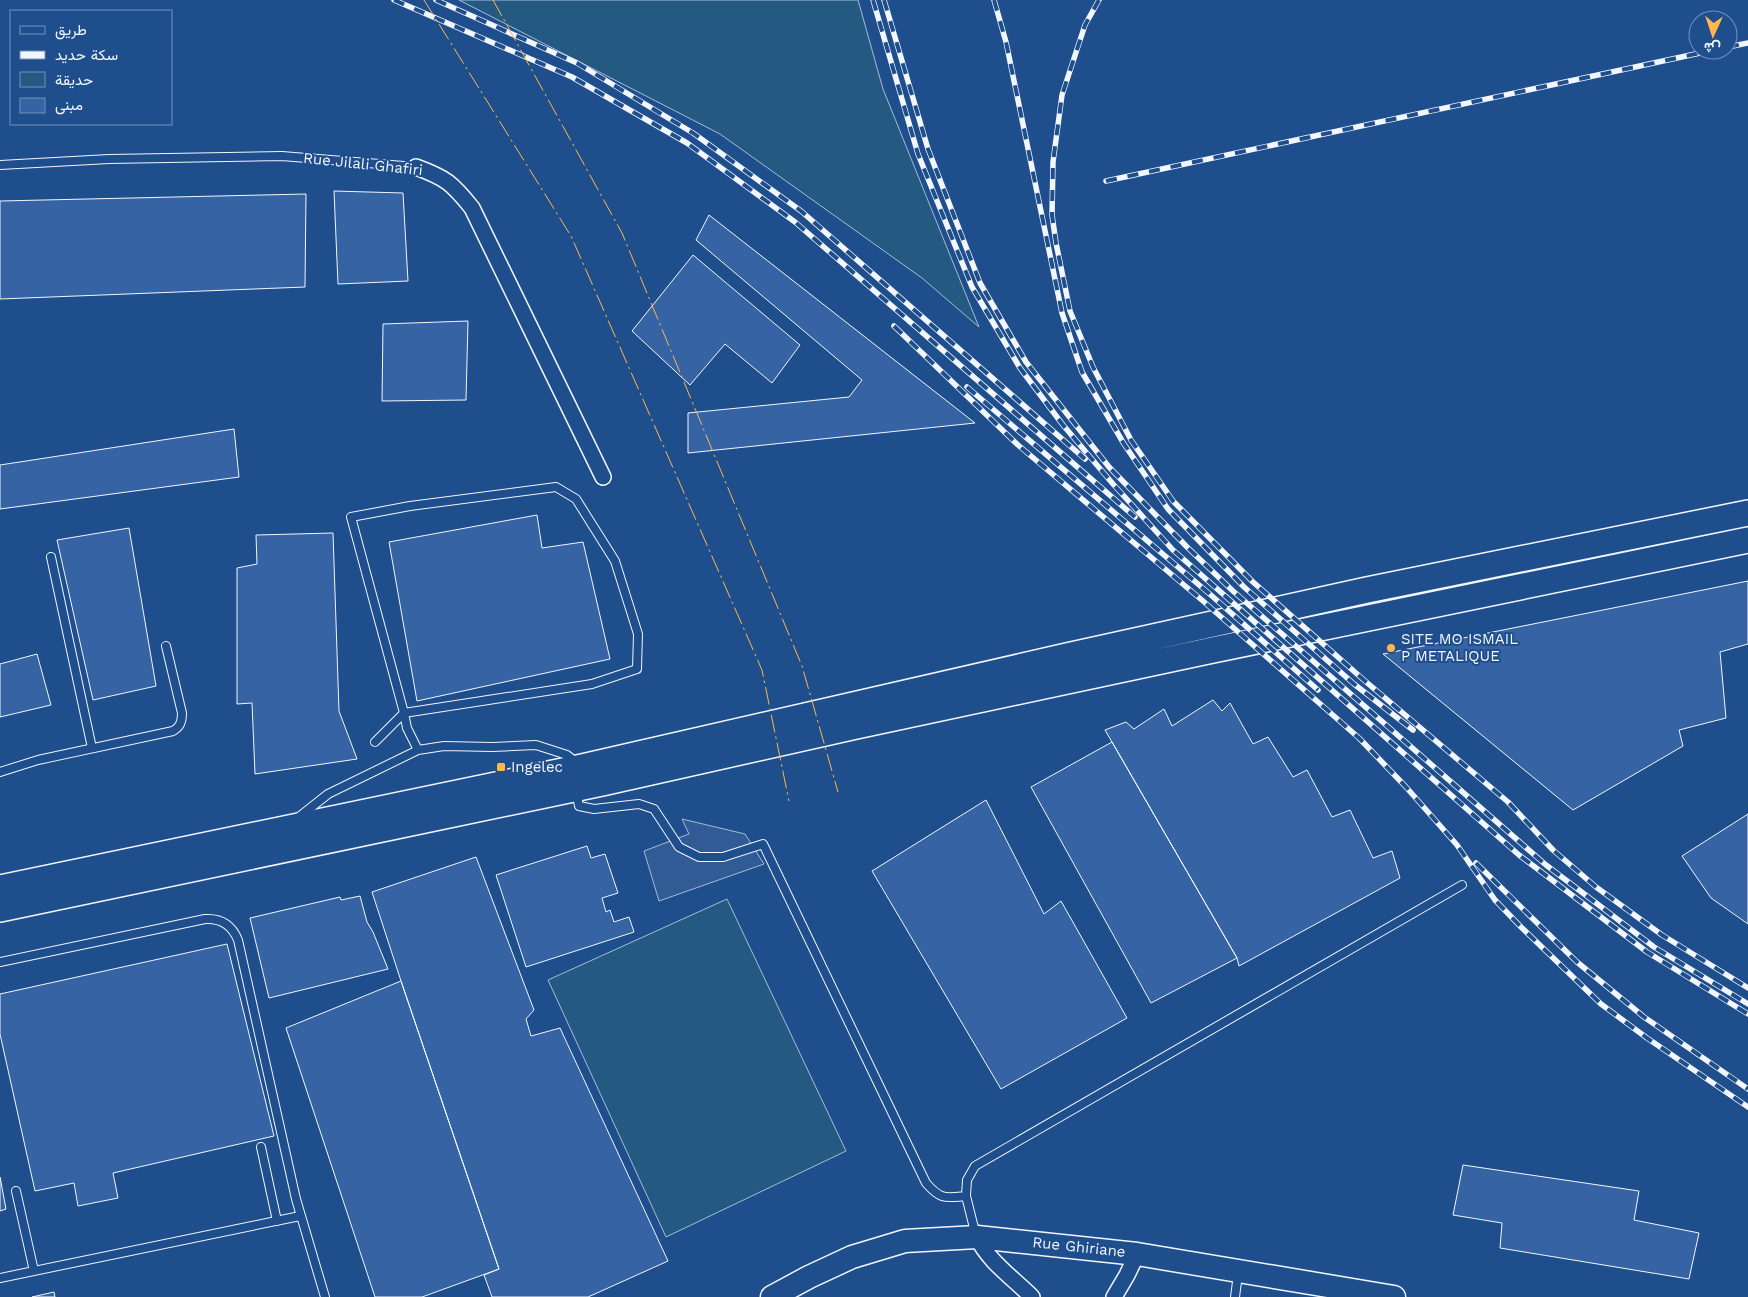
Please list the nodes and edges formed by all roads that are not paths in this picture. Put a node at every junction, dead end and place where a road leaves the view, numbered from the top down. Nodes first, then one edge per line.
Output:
1 (0, 165) edge
2 (416, 167) joint
3 (603, 477) dead end
4 (1748, 513) edge
5 (1748, 540) edge
6 (51, 558) dead end
7 (166, 646) dead end
8 (404, 713) junction
9 (375, 742) dead end
10 (92, 748) junction
11 (418, 750) junction
12 (0, 772) edge
13 (579, 778) junction
14 (284, 829) junction
15 (1462, 885) dead end
16 (0, 888) edge
17 (0, 909) edge
18 (0, 962) edge
19 (261, 1147) dead end
20 (16, 1191) dead end
21 (966, 1196) junction
22 (300, 1216) junction
23 (277, 1221) junction
24 (977, 1237) junction
25 (1137, 1254) junction
26 (34, 1271) junction
27 (1239, 1272) junction
28 (0, 1278) edge
29 (325, 1297) edge
30 (772, 1297) edge
31 (1032, 1297) edge
32 (1114, 1297) edge
33 (1235, 1297) edge
34 (1394, 1297) edge

1 - 2 lane, Rue Jilali Ghafiri
2 - 3 street, Rue Jilali Ghafiri
4 - 13 main road
5 - 13 main road
6 - 10 lane
7 - 10 lane
8 - 8 lane
8 - 9 lane
8 - 11 lane
10 - 12 lane
11 - 13 lane
11 - 14 lane
13 - 14 main road
13 - 17 main road
13 - 21 lane
14 - 16 main road
15 - 21 lane
18 - 22 lane
19 - 23 lane
20 - 26 lane
21 - 24 lane
22 - 23 lane
22 - 29 lane
23 - 26 lane
24 - 25 street, Rue Ghiriane
24 - 30 street, Rue Ghiriane
24 - 31 street
25 - 27 street, Rue Ghiriane
25 - 32 street
26 - 28 lane
27 - 33 lane
27 - 34 street, Rue Ghiriane

